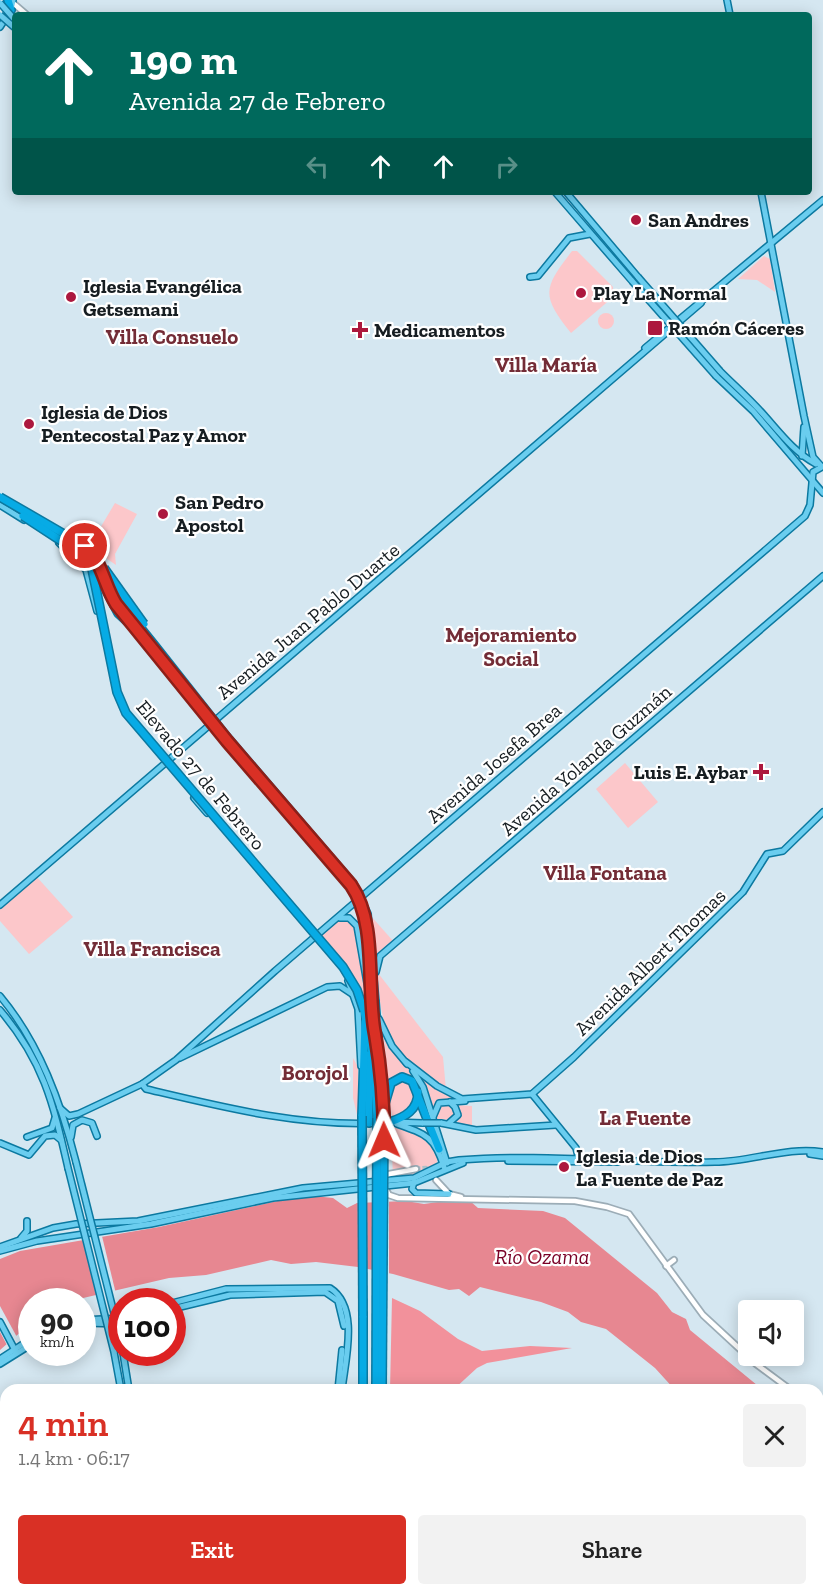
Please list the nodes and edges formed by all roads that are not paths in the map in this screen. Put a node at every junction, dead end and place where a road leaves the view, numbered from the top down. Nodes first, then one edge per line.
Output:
1 (0, 3) edge
2 (11, 3) edge
3 (0, 15) edge
4 (12, 17) edge
5 (1, 24) edge
6 (12, 25) edge
7 (558, 195) edge
8 (569, 195) edge
9 (762, 195) edge
10 (823, 200) edge
11 (590, 234) junction
12 (771, 244) junction
13 (530, 277) dead end
14 (718, 374) junction
15 (804, 416) junction
16 (803, 439) junction
17 (789, 444) junction
18 (802, 457) junction
19 (802, 466) junction
20 (823, 467) edge
21 (811, 480) junction
22 (823, 493) edge
23 (0, 495) edge
24 (0, 503) edge
25 (50, 532) junction
26 (91, 554) junction
27 (823, 576) edge
28 (104, 583) junction
29 (101, 617) junction
30 (147, 627) dead end
31 (155, 646) junction
32 (212, 722) junction
33 (165, 763) junction
34 (823, 812) edge
35 (361, 898) junction
36 (0, 904) edge
37 (332, 923) junction
38 (316, 937) junction
39 (375, 972) junction
40 (0, 996) edge
41 (355, 998) junction
42 (375, 1006) junction
43 (0, 1010) edge
44 (365, 1014) junction
45 (373, 1022) junction
46 (378, 1045) junction
47 (176, 1060) junction
48 (406, 1062) junction
49 (362, 1068) junction
50 (144, 1086) junction
51 (417, 1090) junction
52 (532, 1094) junction
53 (476, 1099) junction
54 (448, 1102) junction
55 (60, 1108) junction
56 (56, 1116) junction
57 (384, 1117) junction
58 (433, 1121) junction
59 (369, 1123) junction
60 (449, 1123) junction
61 (556, 1125) junction
62 (97, 1136) dead end
63 (27, 1137) dead end
64 (62, 1142) junction
65 (0, 1143) edge
66 (72, 1144) junction
67 (440, 1148) junction
68 (823, 1154) edge
69 (579, 1159) junction
70 (459, 1160) junction
71 (446, 1166) junction
72 (416, 1169) tunnel mouth
73 (436, 1180) tunnel mouth
74 (414, 1181) junction
75 (381, 1184) junction
76 (303, 1190) junction
77 (449, 1194) junction
78 (464, 1198) junction
79 (27, 1221) dead end
80 (63, 1227) junction
81 (62, 1238) junction
82 (18, 1240) junction
83 (0, 1249) edge
84 (674, 1260) dead end
85 (666, 1266) junction
86 (108, 1289) edge
87 (186, 1299) edge
88 (186, 1305) edge
89 (0, 1322) edge
90 (18, 1346) edge
91 (18, 1347) edge
92 (14, 1348) junction
93 (0, 1359) edge
94 (0, 1364) edge
95 (125, 1366) edge
96 (120, 1384) edge
97 (128, 1384) edge
98 (341, 1384) edge
99 (341, 1384) edge
100 (363, 1384) edge
101 (376, 1384) edge
102 (382, 1384) edge
103 (783, 1384) edge

1 - 4 main road, bridge
2 - 5 main road
3 - 6 main road, bridge
7 - 11 main road
8 - 14 main road, bridge
9 - 12 main road
10 - 12 main road, Avenida Juan Pablo Duarte
11 - 13 main road
11 - 14 main road, bridge
12 - 15 main road
12 - 32 main road, Avenida Juan Pablo Duarte
14 - 17 main road
14 - 19 main road
15 - 16 main road
15 - 20 main road
16 - 17 main road
16 - 18 main road
17 - 18 main road
18 - 19 main road
18 - 20 main road
19 - 21 main road
20 - 21 main road
21 - 22 main road
21 - 35 main road, Avenida Josefa Brea
23 - 26 highway, bridge
23 - 28 main road
24 - 25 highway, Elevado 27 de Febrero, bridge
24 - 29 main road
25 - 29 highway, bridge
25 - 44 highway, Elevado 27 de Febrero, bridge
26 - 30 highway, bridge
26 - 31 highway, bridge
27 - 39 main road, Avenida Yolanda Guzmán
28 - 31 highway, bridge
28 - 32 main road
29 - 33 main road
31 - 42 highway, bridge
32 - 33 main road, Avenida Juan Pablo Duarte
32 - 35 main road
33 - 36 main road, Avenida Juan Pablo Duarte
33 - 38 main road
34 - 52 main road, Avenida Albert Thomas
35 - 37 main road, Avenida Josefa Brea
35 - 39 main road
35 - 45 main road
37 - 38 main road, Avenida Josefa Brea
37 - 45 main road
38 - 41 main road
38 - 47 main road, Avenida Josefa Brea
39 - 45 main road
40 - 55 main road
41 - 47 main road
41 - 49 main road
42 - 45 highway
42 - 46 highway
43 - 56 main road
44 - 45 highway, Elevado 27 de Febrero
44 - 49 highway
45 - 46 main road
45 - 48 main road
45 - 57 highway
45 - 59 highway
46 - 57 highway
47 - 50 main road
48 - 53 main road
48 - 58 main road
49 - 100 highway, bridge
50 - 55 main road
50 - 59 main road
51 - 57 highway
51 - 57 highway
51 - 67 highway
52 - 53 main road
52 - 61 main road
53 - 54 main road
54 - 58 main road
54 - 60 main road
55 - 66 main road
56 - 63 main road
56 - 64 main road
57 - 59 main road
57 - 60 main road, bridge
57 - 67 main road
57 - 101 highway, bridge
57 - 102 highway, bridge
58 - 67 main road
60 - 61 main road
61 - 69 main road
62 - 66 main road
64 - 65 main road
64 - 96 main road, bridge
66 - 86 main road, bridge
67 - 70 main road
67 - 71 main road
68 - 69 main road
69 - 70 main road
69 - 71 main road
70 - 71 main road
71 - 74 main road
72 - 75 street
73 - 77 street
74 - 75 main road
74 - 77 main road
75 - 76 main road
75 - 78 street
76 - 80 main road
76 - 81 main road
77 - 78 street
78 - 85 street
79 - 82 main road
80 - 81 main road
80 - 82 main road
81 - 83 main road
82 - 83 main road
84 - 85 street
85 - 103 street
87 - 98 main road
88 - 99 main road
89 - 92 main road
90 - 92 main road
91 - 92 main road
92 - 93 main road
92 - 94 main road
95 - 97 main road

